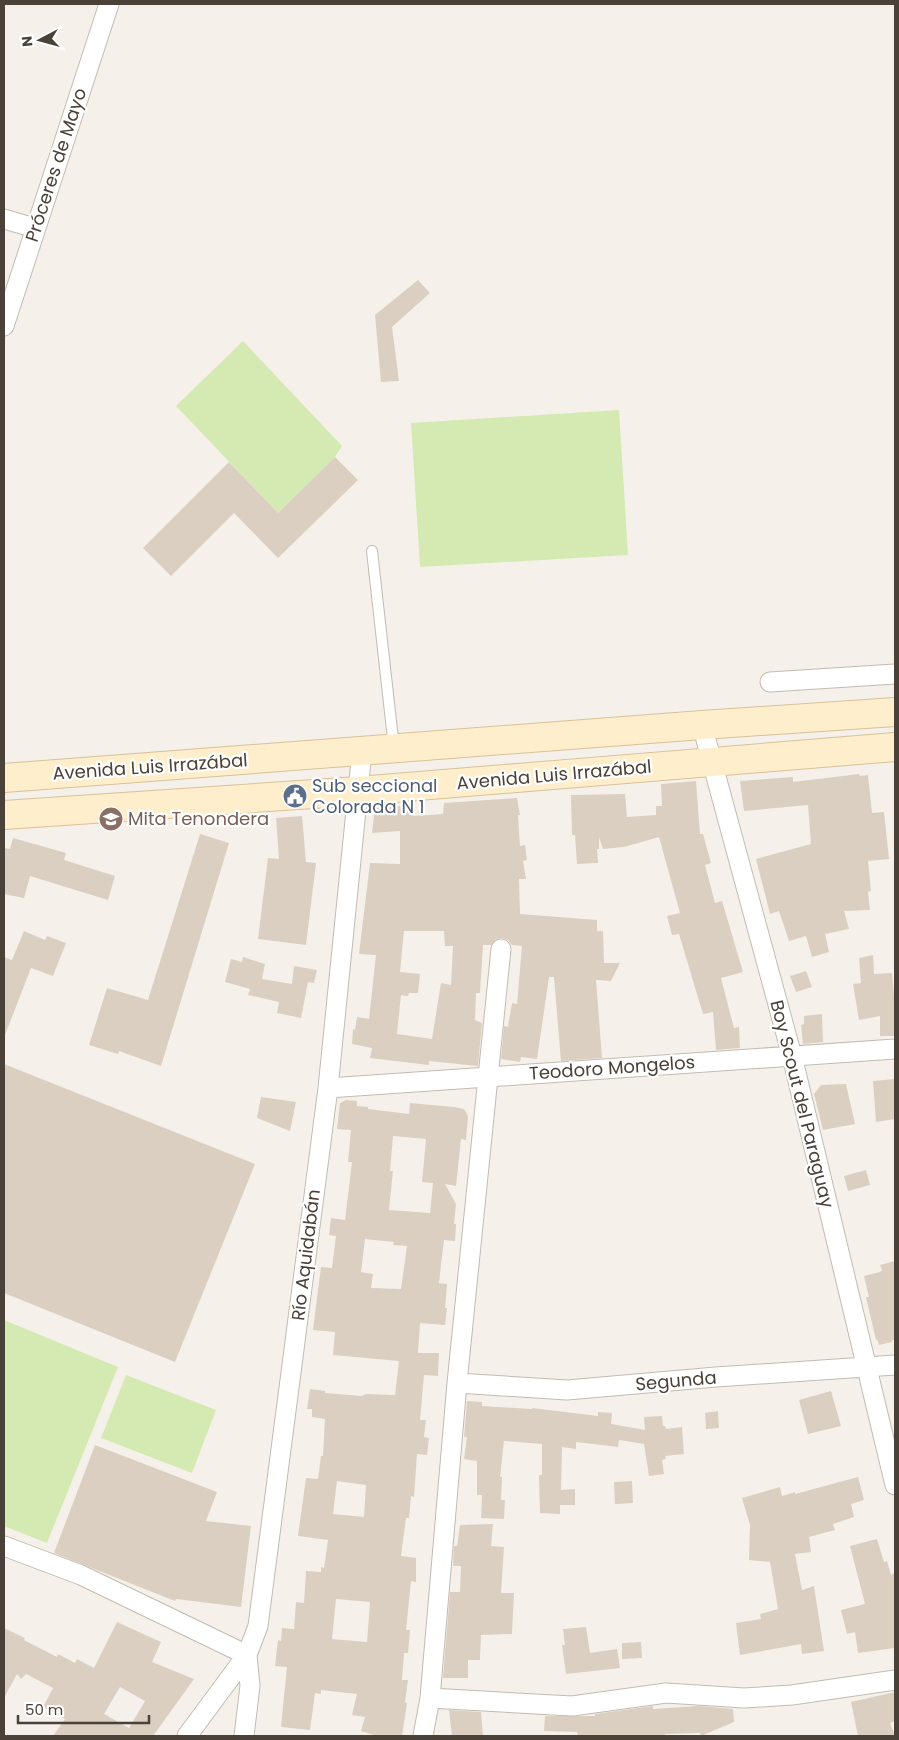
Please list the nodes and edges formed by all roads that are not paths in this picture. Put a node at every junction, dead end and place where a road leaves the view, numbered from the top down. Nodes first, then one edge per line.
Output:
1 (109, 4) edge
2 (4, 219) edge
3 (35, 228) junction
4 (4, 326) edge
5 (372, 551) dead end
6 (895, 674) edge
7 (770, 682) dead end
8 (895, 712) edge
9 (702, 725) junction
10 (895, 747) edge
11 (394, 749) junction
12 (362, 751) junction
13 (710, 762) junction
14 (4, 778) edge
15 (358, 791) junction
16 (4, 815) edge
17 (501, 949) dead end
18 (895, 1049) edge
19 (792, 1056) junction
20 (488, 1077) junction
21 (328, 1088) junction
22 (895, 1365) edge
23 (867, 1367) junction
24 (457, 1383) junction
25 (895, 1485) edge
26 (4, 1546) edge
27 (247, 1655) junction
28 (895, 1680) edge
29 (430, 1698) junction
30 (187, 1736) edge
31 (244, 1736) edge
32 (423, 1736) edge

1 - 3 street, Próceres de Mayo
2 - 3 street
3 - 4 street, Próceres de Mayo
5 - 11 lane
6 - 7 street
8 - 9 main road, Avenida Luis Irrazábal
9 - 11 main road, Avenida Luis Irrazábal
9 - 13 street, Boy Scout del Paraguay
10 - 13 main road, Avenida Luis Irrazábal
11 - 12 main road, Avenida Luis Irrazábal
12 - 14 main road, Avenida Luis Irrazábal
12 - 15 street, Río Aquidabán
13 - 15 main road, Avenida Luis Irrazábal
13 - 19 street, Boy Scout del Paraguay
15 - 16 main road, Avenida Luis Irrazábal
15 - 21 street, Río Aquidabán
17 - 20 street
18 - 19 street, Teodoro Mongelos
19 - 20 street, Teodoro Mongelos
19 - 23 street, Boy Scout del Paraguay
20 - 21 street, Teodoro Mongelos
20 - 24 street
21 - 27 street, Río Aquidabán
22 - 23 street, Segunda
23 - 24 street, Segunda
23 - 25 street, Boy Scout del Paraguay
24 - 29 street
26 - 27 street
27 - 30 street, Río Aquidabán
27 - 31 street
28 - 29 street
29 - 32 street

